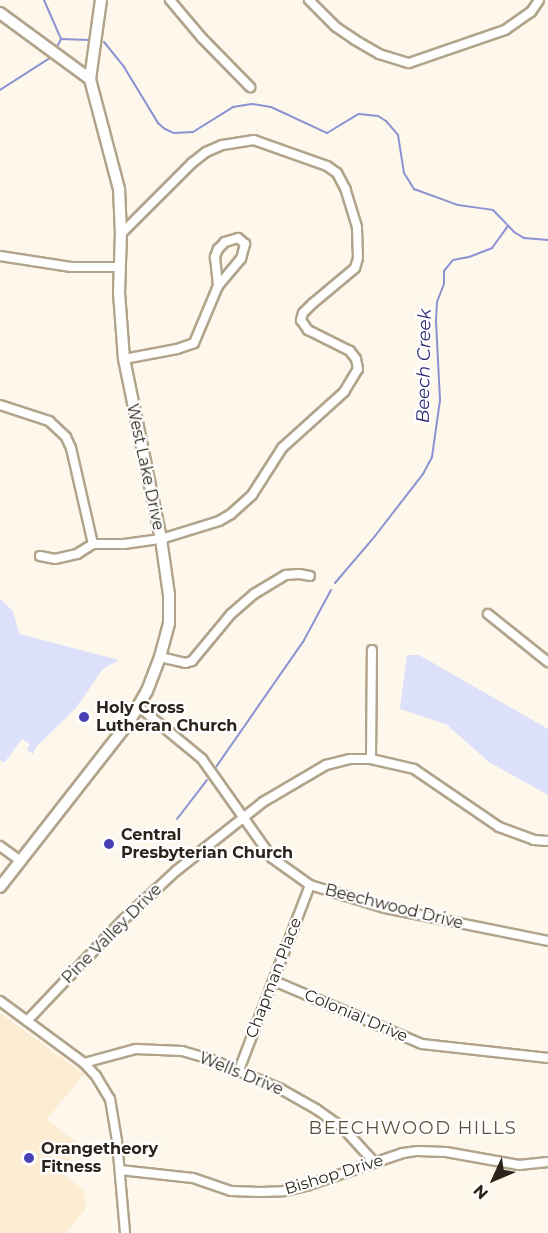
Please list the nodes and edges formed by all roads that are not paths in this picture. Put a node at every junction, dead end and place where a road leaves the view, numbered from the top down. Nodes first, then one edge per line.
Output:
1 (101, 0) edge
2 (170, 0) edge
3 (309, 0) edge
4 (539, 0) edge
5 (0, 13) edge
6 (92, 54) junction
7 (68, 63) junction
8 (90, 79) junction
9 (250, 87) dead end
10 (121, 234) junction
11 (0, 256) edge
12 (120, 267) junction
13 (218, 286) junction
14 (124, 359) junction
15 (0, 405) edge
16 (160, 539) junction
17 (93, 544) junction
18 (40, 556) dead end
19 (310, 576) dead end
20 (488, 614) dead end
21 (372, 651) dead end
22 (160, 657) junction
23 (548, 662) edge
24 (139, 707) junction
25 (371, 759) junction
26 (245, 817) junction
27 (548, 841) edge
28 (0, 846) edge
29 (21, 861) junction
30 (309, 885) junction
31 (0, 886) edge
32 (548, 940) edge
33 (274, 981) junction
34 (0, 1001) edge
35 (27, 1021) junction
36 (548, 1058) edge
37 (84, 1063) junction
38 (239, 1070) junction
39 (374, 1162) junction
40 (548, 1162) edge
41 (120, 1170) junction
42 (125, 1233) edge

1 - 6 main road, West Lake Drive
2 - 9 street
3 - 4 street
5 - 7 main road
6 - 7 main road
6 - 8 main road, West Lake Drive
7 - 8 main road
8 - 10 main road, West Lake Drive
10 - 12 main road, West Lake Drive
10 - 16 street
11 - 12 street
12 - 14 main road, West Lake Drive
13 - 13 street
13 - 14 street
14 - 16 main road, West Lake Drive
15 - 17 street
16 - 17 street
16 - 22 main road, West Lake Drive
17 - 18 street
19 - 22 street
20 - 23 street
21 - 25 street
22 - 24 main road, West Lake Drive
24 - 26 street, Beechwood Drive
24 - 29 main road, West Lake Drive
25 - 26 street, Pine Valley Drive
25 - 27 street, Pine Valley Drive
26 - 30 street, Beechwood Drive
26 - 35 street, Pine Valley Drive
28 - 29 street
29 - 31 main road, West Lake Drive
30 - 32 street, Beechwood Drive
30 - 33 street, Chapman Place
33 - 36 street, Colonial Drive
33 - 38 street, Chapman Place
34 - 35 street
35 - 37 street
37 - 38 street, Wells Drive
37 - 41 street
38 - 39 street, Wells Drive
39 - 40 street, Bishop Drive
39 - 41 street, Bishop Drive
41 - 42 street

